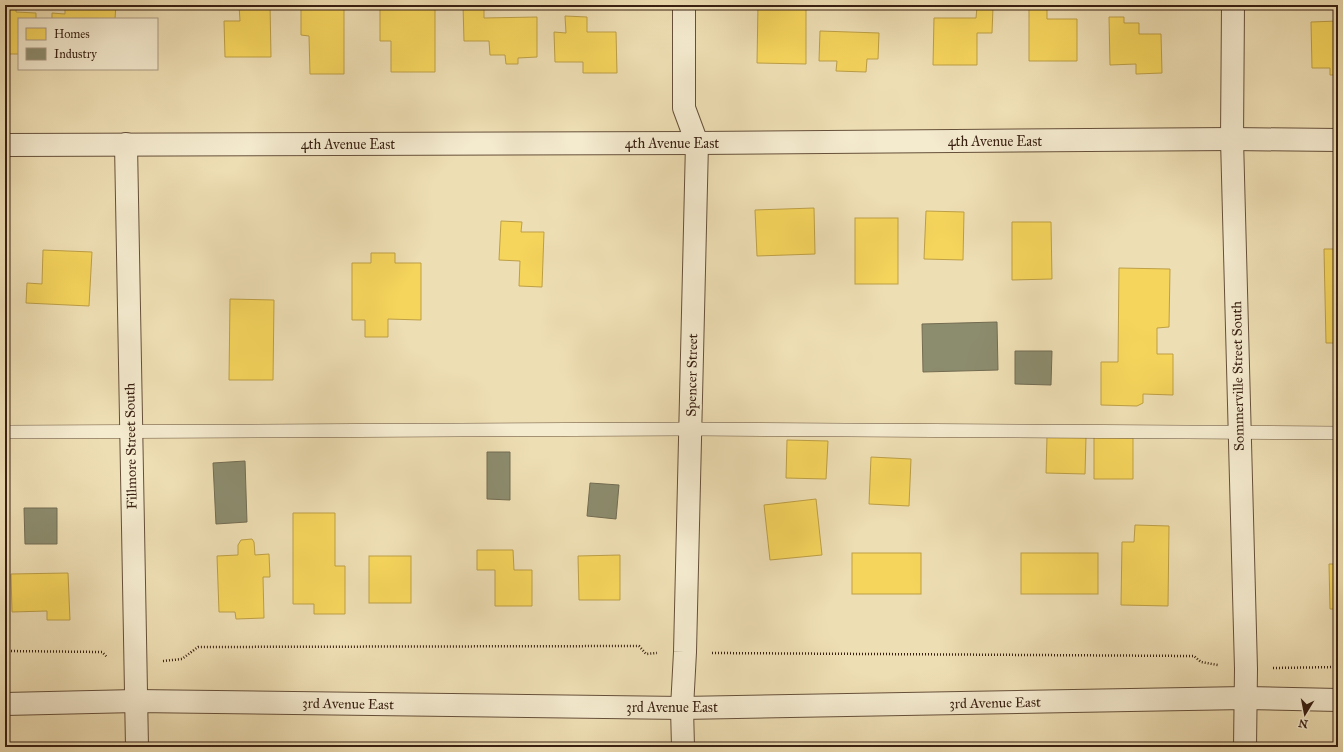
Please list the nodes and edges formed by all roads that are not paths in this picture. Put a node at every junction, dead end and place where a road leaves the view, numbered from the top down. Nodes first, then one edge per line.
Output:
1 (684, 5) edge
2 (1233, 5) edge
3 (1232, 139) junction
4 (1338, 140) edge
5 (697, 143) junction
6 (126, 144) junction
7 (5, 145) edge
8 (690, 430) junction
9 (5, 432) edge
10 (131, 432) junction
11 (1239, 433) junction
12 (1338, 433) edge
13 (1245, 698) junction
14 (1338, 700) edge
15 (136, 701) junction
16 (5, 704) edge
17 (682, 708) junction
18 (137, 747) edge
19 (683, 747) edge
20 (1245, 747) edge

1 - 5 street, Spencer Street
2 - 3 street, Sommerville Street South
3 - 4 street, 4th Avenue East
3 - 5 street, 4th Avenue East
3 - 11 street, Sommerville Street South
5 - 6 street, 4th Avenue East
5 - 8 street, Spencer Street
6 - 7 street, 4th Avenue East
6 - 10 street, Fillmore Street South
8 - 10 lane
8 - 11 lane
8 - 17 street, Spencer Street
9 - 10 lane
10 - 15 street, Fillmore Street South
11 - 12 lane
11 - 13 street, Sommerville Street South
13 - 14 street, 3rd Avenue East
13 - 17 street, 3rd Avenue East
13 - 20 street, Sommerville Street South
15 - 16 street, 3rd Avenue East
15 - 17 street, 3rd Avenue East
15 - 18 street, Fillmore Street South
17 - 19 street, Spencer Street

